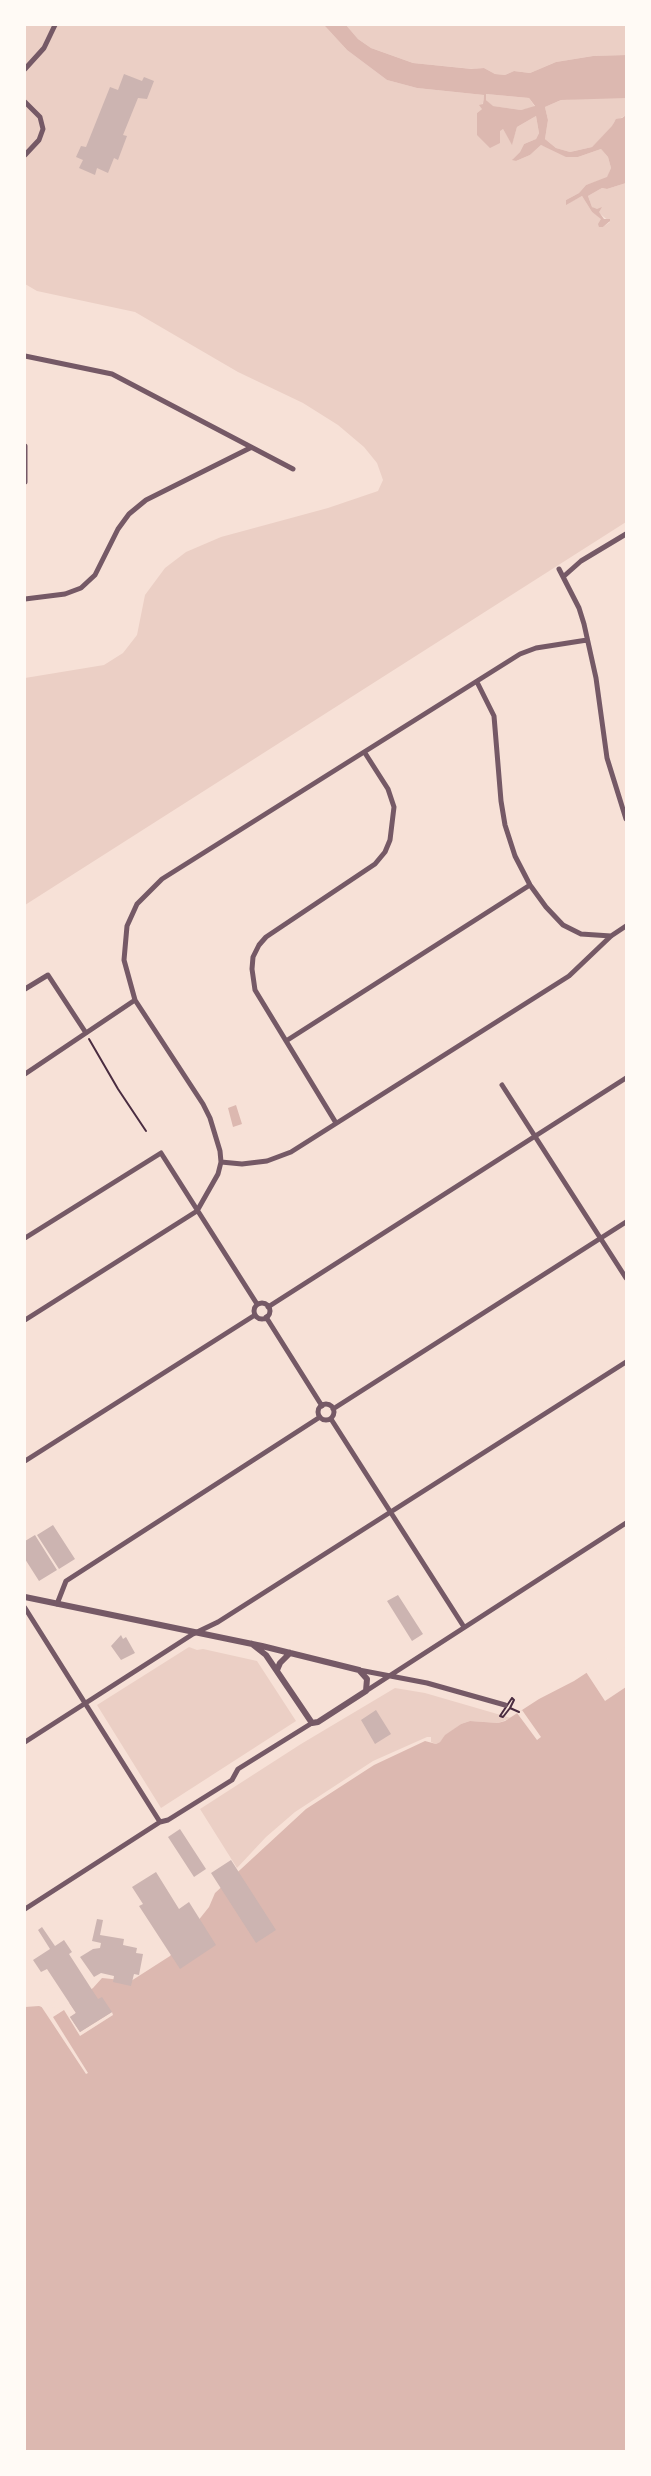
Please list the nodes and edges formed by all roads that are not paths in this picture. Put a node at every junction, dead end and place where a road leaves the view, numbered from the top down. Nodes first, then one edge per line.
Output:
1 (55, 25) edge
2 (25, 69) edge
3 (25, 102) edge
4 (25, 155) edge
5 (25, 356) edge
6 (25, 446) edge
7 (250, 448) junction
8 (293, 469) dead end
9 (25, 482) edge
10 (626, 534) edge
11 (558, 569) dead end
12 (563, 577) junction
13 (25, 599) edge
14 (587, 640) junction
15 (477, 682) junction
16 (365, 753) junction
17 (626, 819) edge
18 (530, 884) junction
19 (626, 926) edge
20 (610, 936) junction
21 (25, 989) edge
22 (135, 1000) junction
23 (86, 1033) junction
24 (286, 1041) junction
25 (25, 1074) edge
26 (626, 1078) edge
27 (502, 1085) dead end
28 (336, 1123) junction
29 (535, 1136) junction
30 (221, 1162) junction
31 (197, 1211) junction
32 (626, 1222) edge
33 (25, 1238) edge
34 (601, 1238) junction
35 (626, 1278) edge
36 (258, 1304) junction
37 (268, 1307) junction
38 (255, 1315) junction
39 (266, 1318) junction
40 (25, 1320) edge
41 (626, 1362) edge
42 (322, 1406) junction
43 (333, 1408) junction
44 (320, 1417) junction
45 (331, 1419) junction
46 (25, 1461) edge
47 (391, 1511) junction
48 (626, 1524) edge
49 (25, 1596) edge
50 (57, 1604) junction
51 (25, 1608) edge
52 (464, 1627) junction
53 (193, 1634) junction
54 (252, 1644) junction
55 (290, 1653) junction
56 (277, 1670) junction
57 (359, 1670) junction
58 (389, 1676) junction
59 (366, 1691) junction
60 (85, 1703) junction
61 (508, 1706) road end
62 (312, 1723) junction
63 (25, 1742) edge
64 (160, 1822) junction
65 (25, 1909) edge

1 - 2 street
3 - 4 street
5 - 7 street
6 - 9 street
7 - 8 street
7 - 13 street
10 - 12 street
11 - 12 street
12 - 14 street
14 - 15 street
14 - 17 street
15 - 16 street
15 - 18 street
16 - 22 street
16 - 24 street
18 - 20 street
18 - 24 street
19 - 20 street
20 - 28 street
21 - 23 street
22 - 23 street
22 - 30 street
23 - 25 street
24 - 28 street
26 - 29 street
27 - 29 street
28 - 30 street
29 - 34 street
29 - 37 street
30 - 31 street
31 - 33 street
31 - 36 street
31 - 40 street
32 - 34 street
34 - 35 street
34 - 43 street
36 - 37 street
36 - 38 street
37 - 39 street
38 - 39 street
38 - 46 street
39 - 42 street
41 - 47 street
42 - 43 street
42 - 44 street
43 - 45 street
44 - 45 street
44 - 50 street
45 - 47 street
47 - 52 street
47 - 53 street
48 - 52 street
49 - 50 street
50 - 53 street
51 - 60 street
52 - 58 street
53 - 54 street
53 - 60 street
54 - 55 street
54 - 56 street
55 - 56 street
55 - 57 street
56 - 62 street
57 - 58 street
57 - 59 street
58 - 59 street
58 - 61 street
59 - 62 street
60 - 63 street
60 - 64 street
62 - 64 street
64 - 65 street

